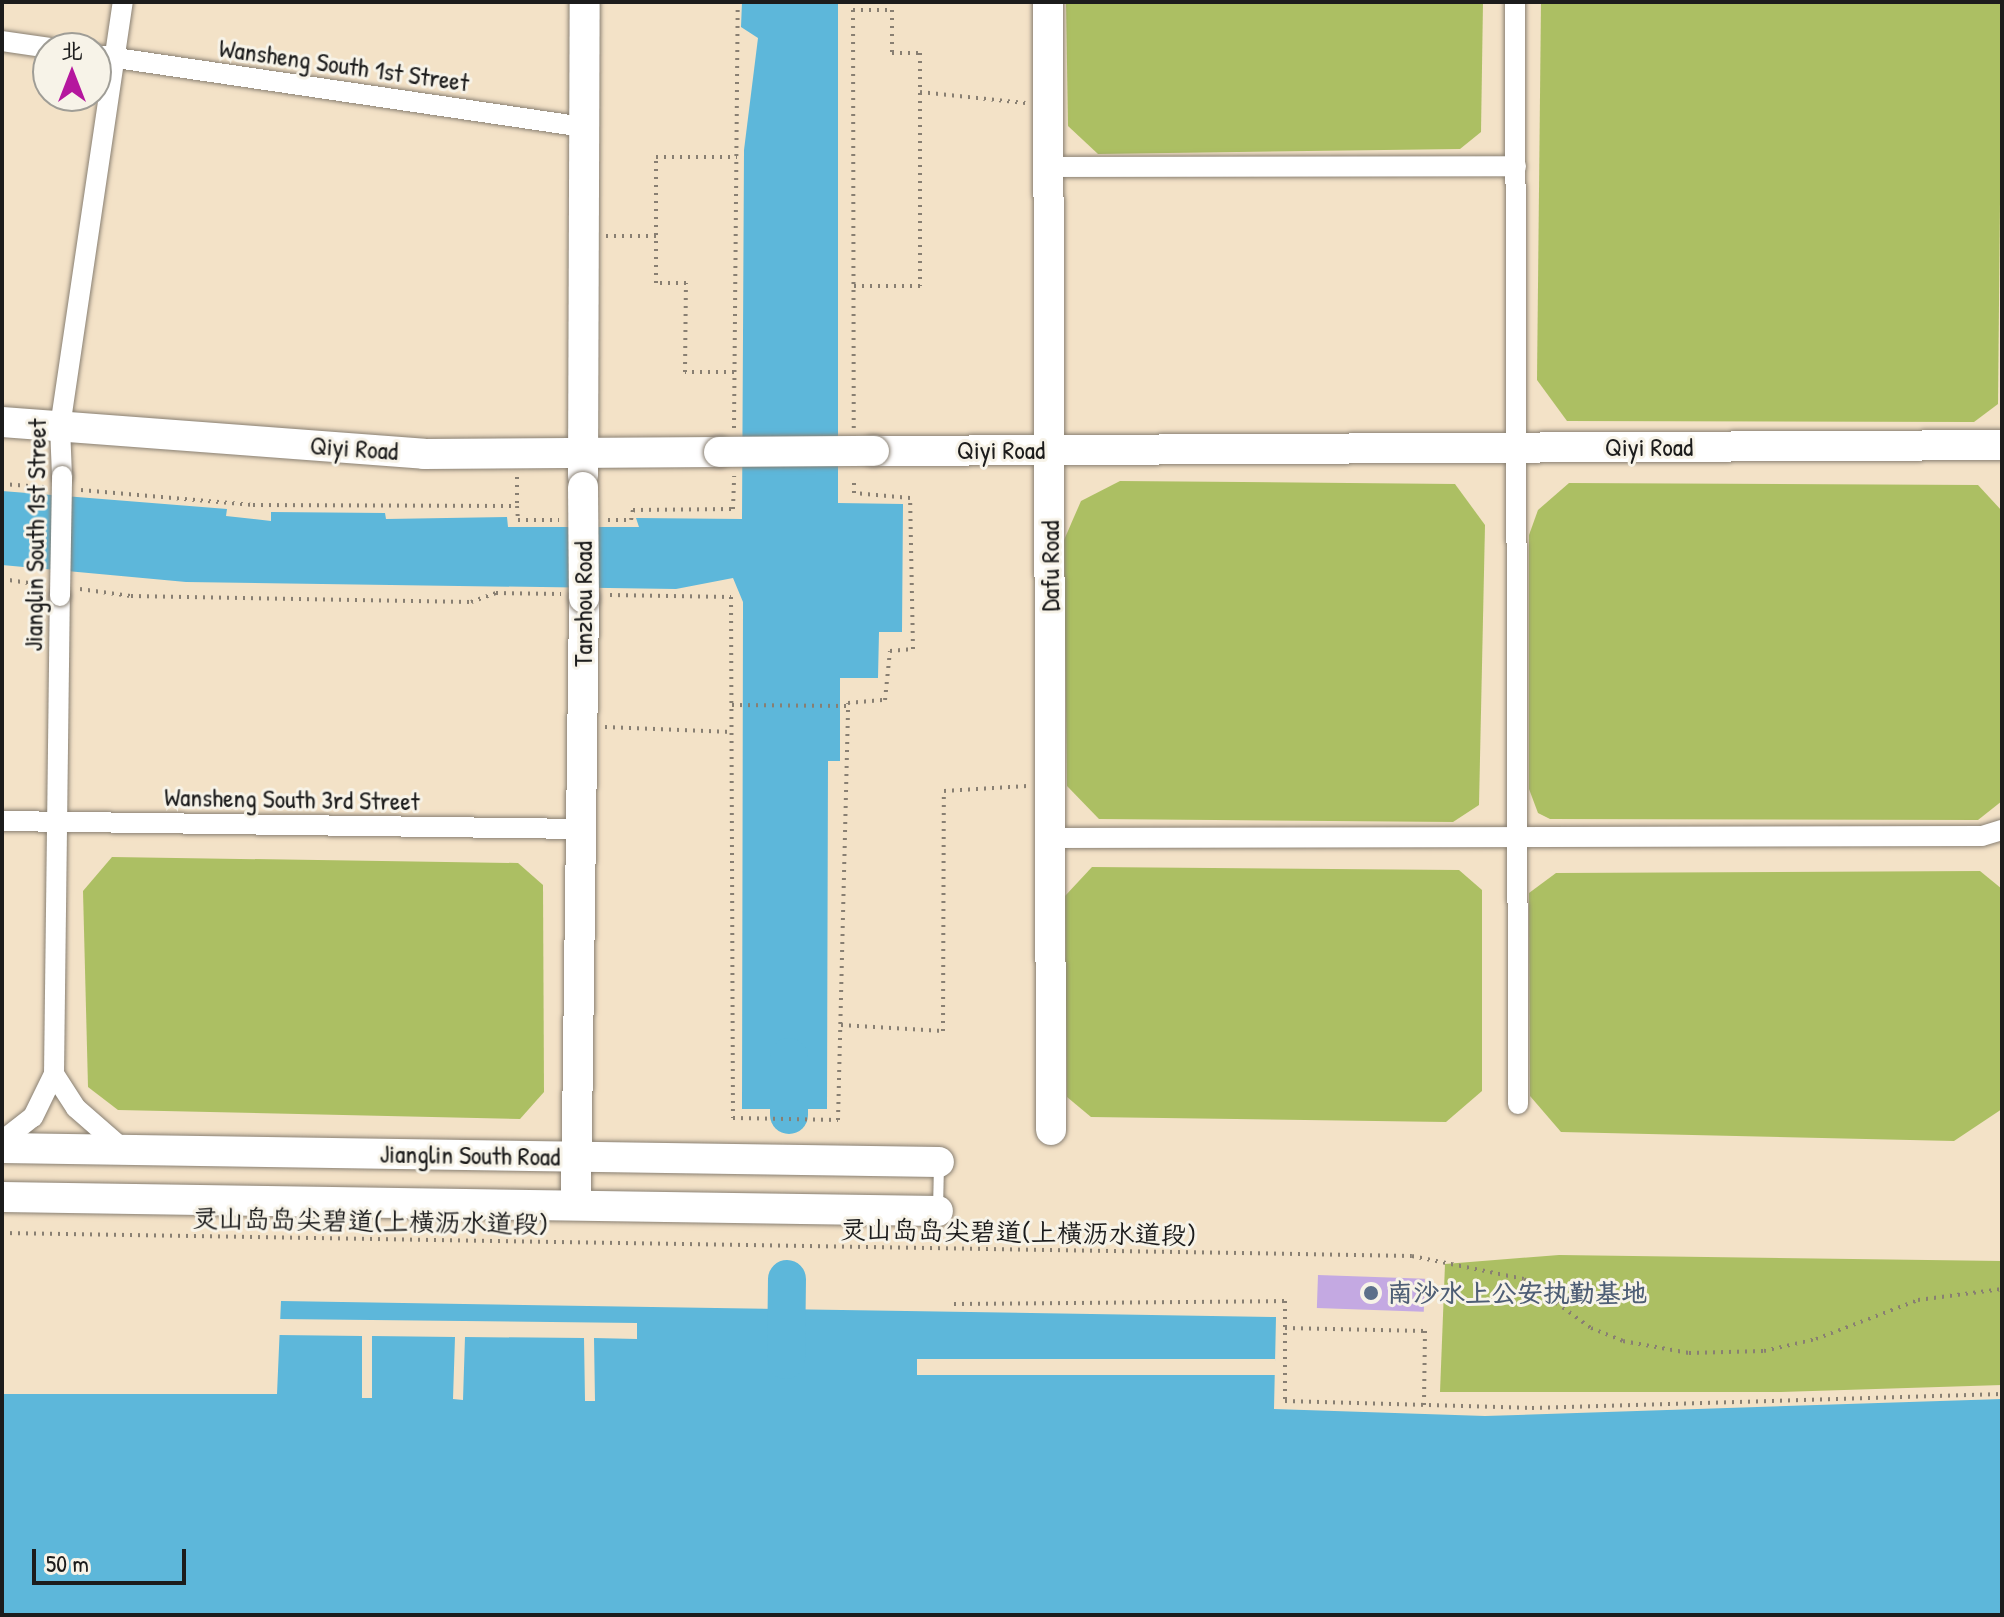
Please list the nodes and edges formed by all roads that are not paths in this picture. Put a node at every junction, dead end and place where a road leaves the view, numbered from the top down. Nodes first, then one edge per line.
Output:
1 (123, 2) edge
2 (585, 2) edge
3 (1048, 2) edge
4 (1515, 2) edge
5 (112, 37) edge
6 (2, 41) edge
7 (32, 45) edge
8 (112, 57) edge
9 (99, 112) edge
10 (585, 127) junction
11 (1516, 166) junction
12 (1049, 167) junction
13 (2, 422) edge
14 (60, 427) junction
15 (2002, 445) edge
16 (1516, 448) junction
17 (1049, 450) junction
18 (583, 455) junction
19 (2, 821) edge
20 (57, 822) junction
21 (581, 829) junction
22 (1992, 833) edge
23 (1517, 837) junction
24 (1050, 838) junction
25 (2002, 845) edge
26 (54, 1074) junction
27 (1518, 1104) dead end
28 (1051, 1130) dead end
29 (2, 1141) edge
30 (2, 1148) edge
31 (123, 1149) junction
32 (577, 1156) junction
33 (939, 1162) joint
34 (2, 1197) edge
35 (576, 1205) junction
36 (938, 1211) joint

1 - 5 street, Jianglin South 1st Street
2 - 10 street, Tanzhou Road
3 - 12 street, Dafu Road
4 - 11 street
6 - 7 street
8 - 10 street, Wansheng South 1st Street
9 - 14 street, Jianglin South 1st Street
10 - 18 street, Tanzhou Road
11 - 12 street
11 - 16 street
12 - 17 street, Dafu Road
13 - 14 street, Qiyi Road
14 - 18 street, Qiyi Road
14 - 20 street, Jianglin South 1st Street, bridge
15 - 16 street, Qiyi Road
16 - 17 street, Qiyi Road
16 - 23 street
17 - 18 street, Qiyi Road, bridge
17 - 24 street, Dafu Road
18 - 21 street, Tanzhou Road, bridge
19 - 20 street, Wansheng South 3rd Street
20 - 21 street, Wansheng South 3rd Street
20 - 26 street, Jianglin South 1st Street
21 - 32 street, Tanzhou Road
22 - 23 street
22 - 25 street
23 - 24 street
23 - 27 street
24 - 28 street, Dafu Road
26 - 29 street
26 - 31 street
30 - 31 street, Jianglin South Road
31 - 32 street, Jianglin South Road
32 - 33 street, Jianglin South Road
32 - 35 street, Tanzhou Road
33 - 36 lane
34 - 35 street, Jianglin South Road
35 - 36 street, Jianglin South Road

